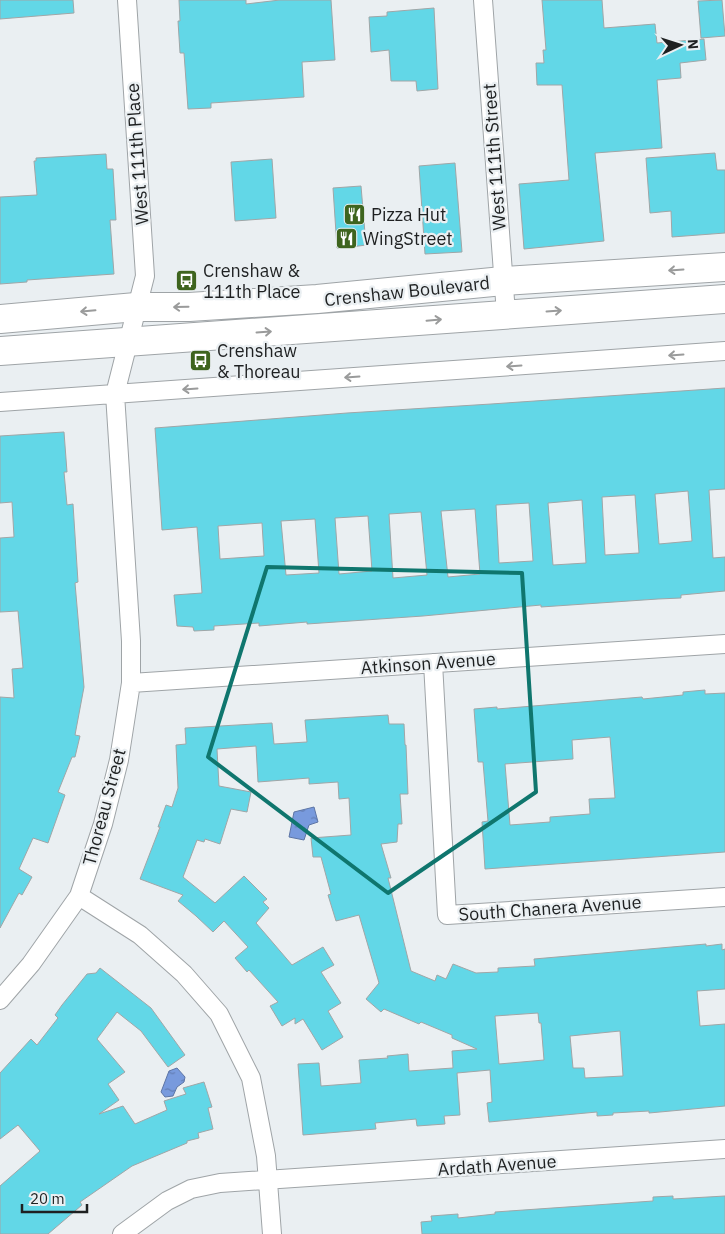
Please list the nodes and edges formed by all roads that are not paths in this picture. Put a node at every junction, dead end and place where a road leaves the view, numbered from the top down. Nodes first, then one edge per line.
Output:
1 (127, 0) edge
2 (483, 0) edge
3 (725, 267) edge
4 (503, 281) junction
5 (725, 299) edge
6 (136, 308) junction
7 (506, 314) junction
8 (0, 319) edge
9 (128, 342) junction
10 (0, 351) edge
11 (725, 351) edge
12 (115, 394) junction
13 (0, 402) edge
14 (725, 644) edge
15 (433, 663) junction
16 (131, 683) junction
17 (79, 896) junction
18 (725, 897) edge
19 (0, 1000) edge
20 (725, 1149) edge
21 (269, 1180) junction
22 (122, 1234) edge
23 (272, 1234) edge

1 - 6 street, West 111th Place
2 - 4 street, West 111th Street
3 -> 4 main road, Crenshaw Boulevard
4 -> 6 main road, Crenshaw Boulevard
4 - 7 street, West 111th Street
7 -> 5 main road, Crenshaw Boulevard
6 -> 8 main road, Crenshaw Boulevard
6 - 9 street, Thoreau Street
9 -> 7 main road, Crenshaw Boulevard
9 - 10 main road, Crenshaw Boulevard
9 - 12 street, Thoreau Street
11 -> 12 street
12 - 13 street
12 - 16 street, Thoreau Street
14 - 15 street, Atkinson Avenue
15 - 16 street, Atkinson Avenue
15 - 18 street, South Chanera Avenue
16 - 17 street, Thoreau Street
17 - 19 street
17 - 21 street
20 - 21 street, Ardath Avenue
21 - 22 street
21 - 23 street

